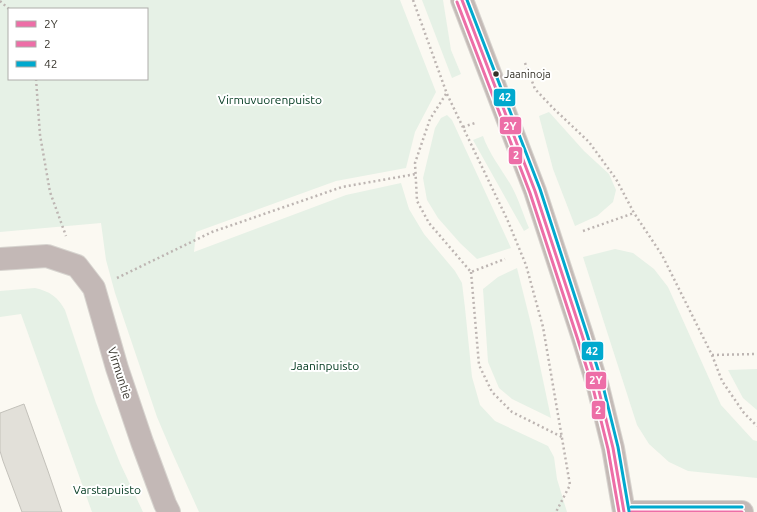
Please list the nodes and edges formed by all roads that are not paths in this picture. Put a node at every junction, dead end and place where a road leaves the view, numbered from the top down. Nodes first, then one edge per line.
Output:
1 (462, 0) edge
2 (0, 259) edge
3 (170, 512) edge
4 (624, 512) edge
5 (631, 512) edge
6 (742, 512) edge

1 - 4 main road
2 - 3 street, Virmuntie
5 - 6 street

